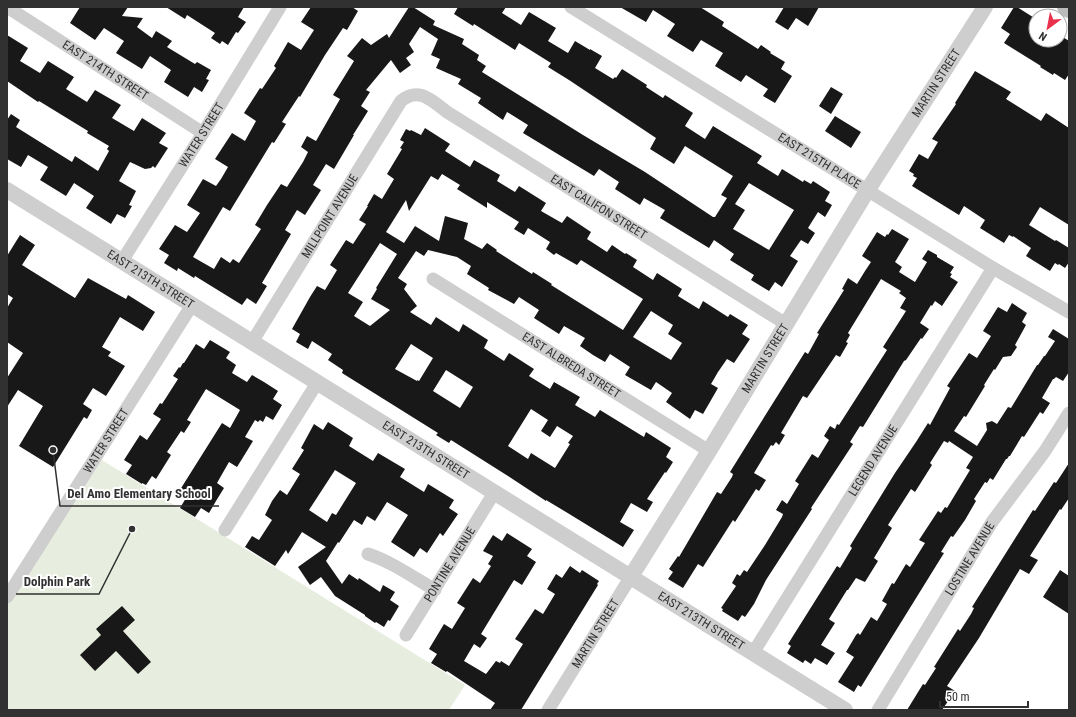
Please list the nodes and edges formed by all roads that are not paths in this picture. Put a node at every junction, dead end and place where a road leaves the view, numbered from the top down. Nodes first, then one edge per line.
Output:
1 (7, 7) edge
2 (280, 7) edge
3 (571, 7) edge
4 (985, 7) edge
5 (1066, 7) edge
6 (1069, 9) edge
7 (411, 94) joint
8 (203, 133) junction
9 (7, 190) edge
10 (867, 190) junction
11 (122, 261) junction
12 (993, 268) junction
13 (433, 279) dead end
14 (192, 305) junction
15 (1069, 312) edge
16 (786, 324) junction
17 (252, 342) junction
18 (317, 383) junction
19 (1069, 413) edge
20 (709, 451) junction
21 (494, 494) junction
22 (225, 530) dead end
23 (368, 554) dead end
24 (630, 578) junction
25 (435, 590) junction
26 (7, 597) edge
27 (406, 635) dead end
28 (753, 652) junction
29 (548, 710) edge
30 (845, 710) edge
31 (878, 710) edge

1 - 8 street, EAST 214TH STREET
2 - 8 street, WATER STREET
3 - 10 street, EAST 215TH PLACE
4 - 10 street, MARTIN STREET
5 - 6 main road
7 - 16 street, EAST CALIFON STREET
7 - 17 street, MILLPOINT AVENUE
8 - 11 street, WATER STREET
9 - 11 street, EAST 213TH STREET
10 - 12 street, EAST 215TH PLACE
10 - 16 street, MARTIN STREET
11 - 14 street, EAST 213TH STREET
12 - 15 street, EAST 215TH PLACE
12 - 28 street, LEGEND AVENUE
13 - 20 street, EAST ALBREDA STREET
14 - 17 street, EAST 213TH STREET
14 - 26 street, WATER STREET
16 - 20 street, MARTIN STREET
17 - 18 street, EAST 213TH STREET
18 - 21 street, EAST 213TH STREET
18 - 22 street
19 - 31 street, LOSTINE AVENUE
20 - 24 street, MARTIN STREET
21 - 24 street, EAST 213TH STREET
21 - 25 street, PONTINE AVENUE
23 - 25 street
24 - 28 street, EAST 213TH STREET
24 - 29 street, MARTIN STREET
25 - 27 street, PONTINE AVENUE
28 - 30 street, EAST 213TH STREET

